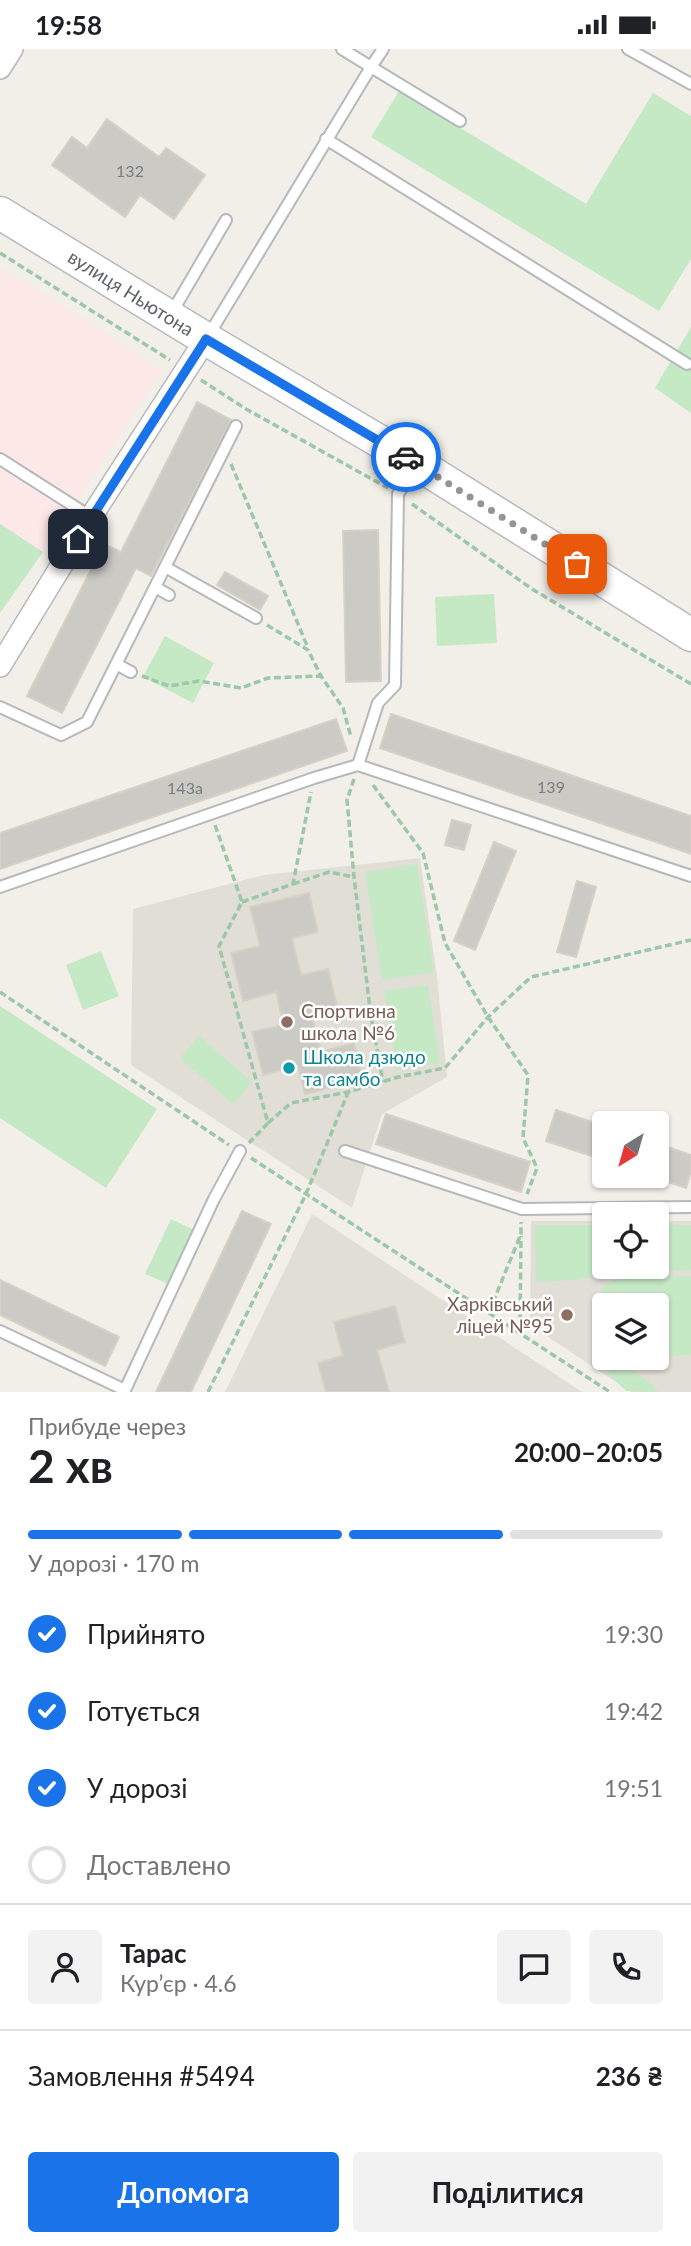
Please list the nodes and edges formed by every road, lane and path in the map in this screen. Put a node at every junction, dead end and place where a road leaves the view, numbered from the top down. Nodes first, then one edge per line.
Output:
1 (12, 49) edge
2 (342, 49) edge
3 (383, 49) edge
4 (628, 49) edge
5 (371, 67) junction
6 (0, 68) edge
7 (691, 84) edge
8 (460, 121) dead end
9 (326, 139) junction
10 (0, 213) edge
11 (226, 220) dead end
12 (0, 253) edge
13 (169, 316) junction
14 (206, 339) junction
15 (687, 364) dead end
16 (186, 370) junction
17 (236, 426) dead end
18 (225, 449) junction
19 (0, 459) edge
20 (418, 464) junction
21 (398, 494) junction
22 (91, 517) junction
23 (165, 567) junction
24 (155, 587) junction
25 (169, 595) dead end
26 (256, 618) joint
27 (691, 635) edge
28 (308, 650) junction
29 (116, 664) junction
30 (0, 666) edge
31 (131, 672) joint
32 (321, 676) junction
33 (691, 684) edge
34 (0, 707) edge
35 (358, 765) junction
36 (314, 778) junction
37 (211, 814) junction
38 (691, 876) edge
39 (354, 877) junction
40 (293, 884) junction
41 (0, 887) edge
42 (242, 902) junction
43 (691, 940) edge
44 (0, 992) edge
45 (488, 1017) junction
46 (383, 1081) junction
47 (348, 1092) junction
48 (268, 1123) junction
49 (240, 1151) junction
50 (345, 1151) dead end
51 (306, 1194) junction
52 (691, 1207) edge
53 (522, 1209) junction
54 (521, 1234) junction
55 (489, 1312) junction
56 (0, 1331) edge
57 (520, 1332) junction
58 (125, 1391) edge
59 (208, 1392) edge
60 (610, 1392) edge

1 - 6 street
2 - 5 lane
3 - 5 lane
4 - 7 lane
5 - 8 lane
5 - 9 lane
9 - 14 lane
9 - 15 lane
10 - 13 street, вулиця Ньютона
11 - 13 lane
12 - 16 path
13 - 14 street, вулиця Ньютона
14 - 16 street
14 - 20 street, вулиця Ньютона
16 - 21 path
16 - 22 street
17 - 18 lane
18 - 23 lane
18 - 28 path
19 - 22 lane
20 - 21 lane
20 - 27 street, вулиця Ньютона
21 - 33 path
21 - 35 lane
22 - 30 street
23 - 24 lane
23 - 26 lane
24 - 25 lane
24 - 29 lane
26 - 28 path
28 - 32 path
29 - 31 lane
29 - 34 lane
31 - 32 path
32 - 35 path
35 - 36 lane
35 - 38 lane
35 - 39 path
35 - 45 path
36 - 37 lane
36 - 40 path
37 - 41 lane
37 - 42 path
39 - 40 path
39 - 46 path
40 - 42 path
42 - 48 path
43 - 45 path
44 - 49 path
45 - 46 path
45 - 53 path
46 - 47 path
47 - 48 path
47 - 51 path
48 - 49 path
49 - 51 path
49 - 58 lane
50 - 53 lane
51 - 55 path
51 - 59 path
52 - 53 lane
53 - 54 path
54 - 55 path
54 - 57 path
55 - 57 path
56 - 58 lane
57 - 60 path

